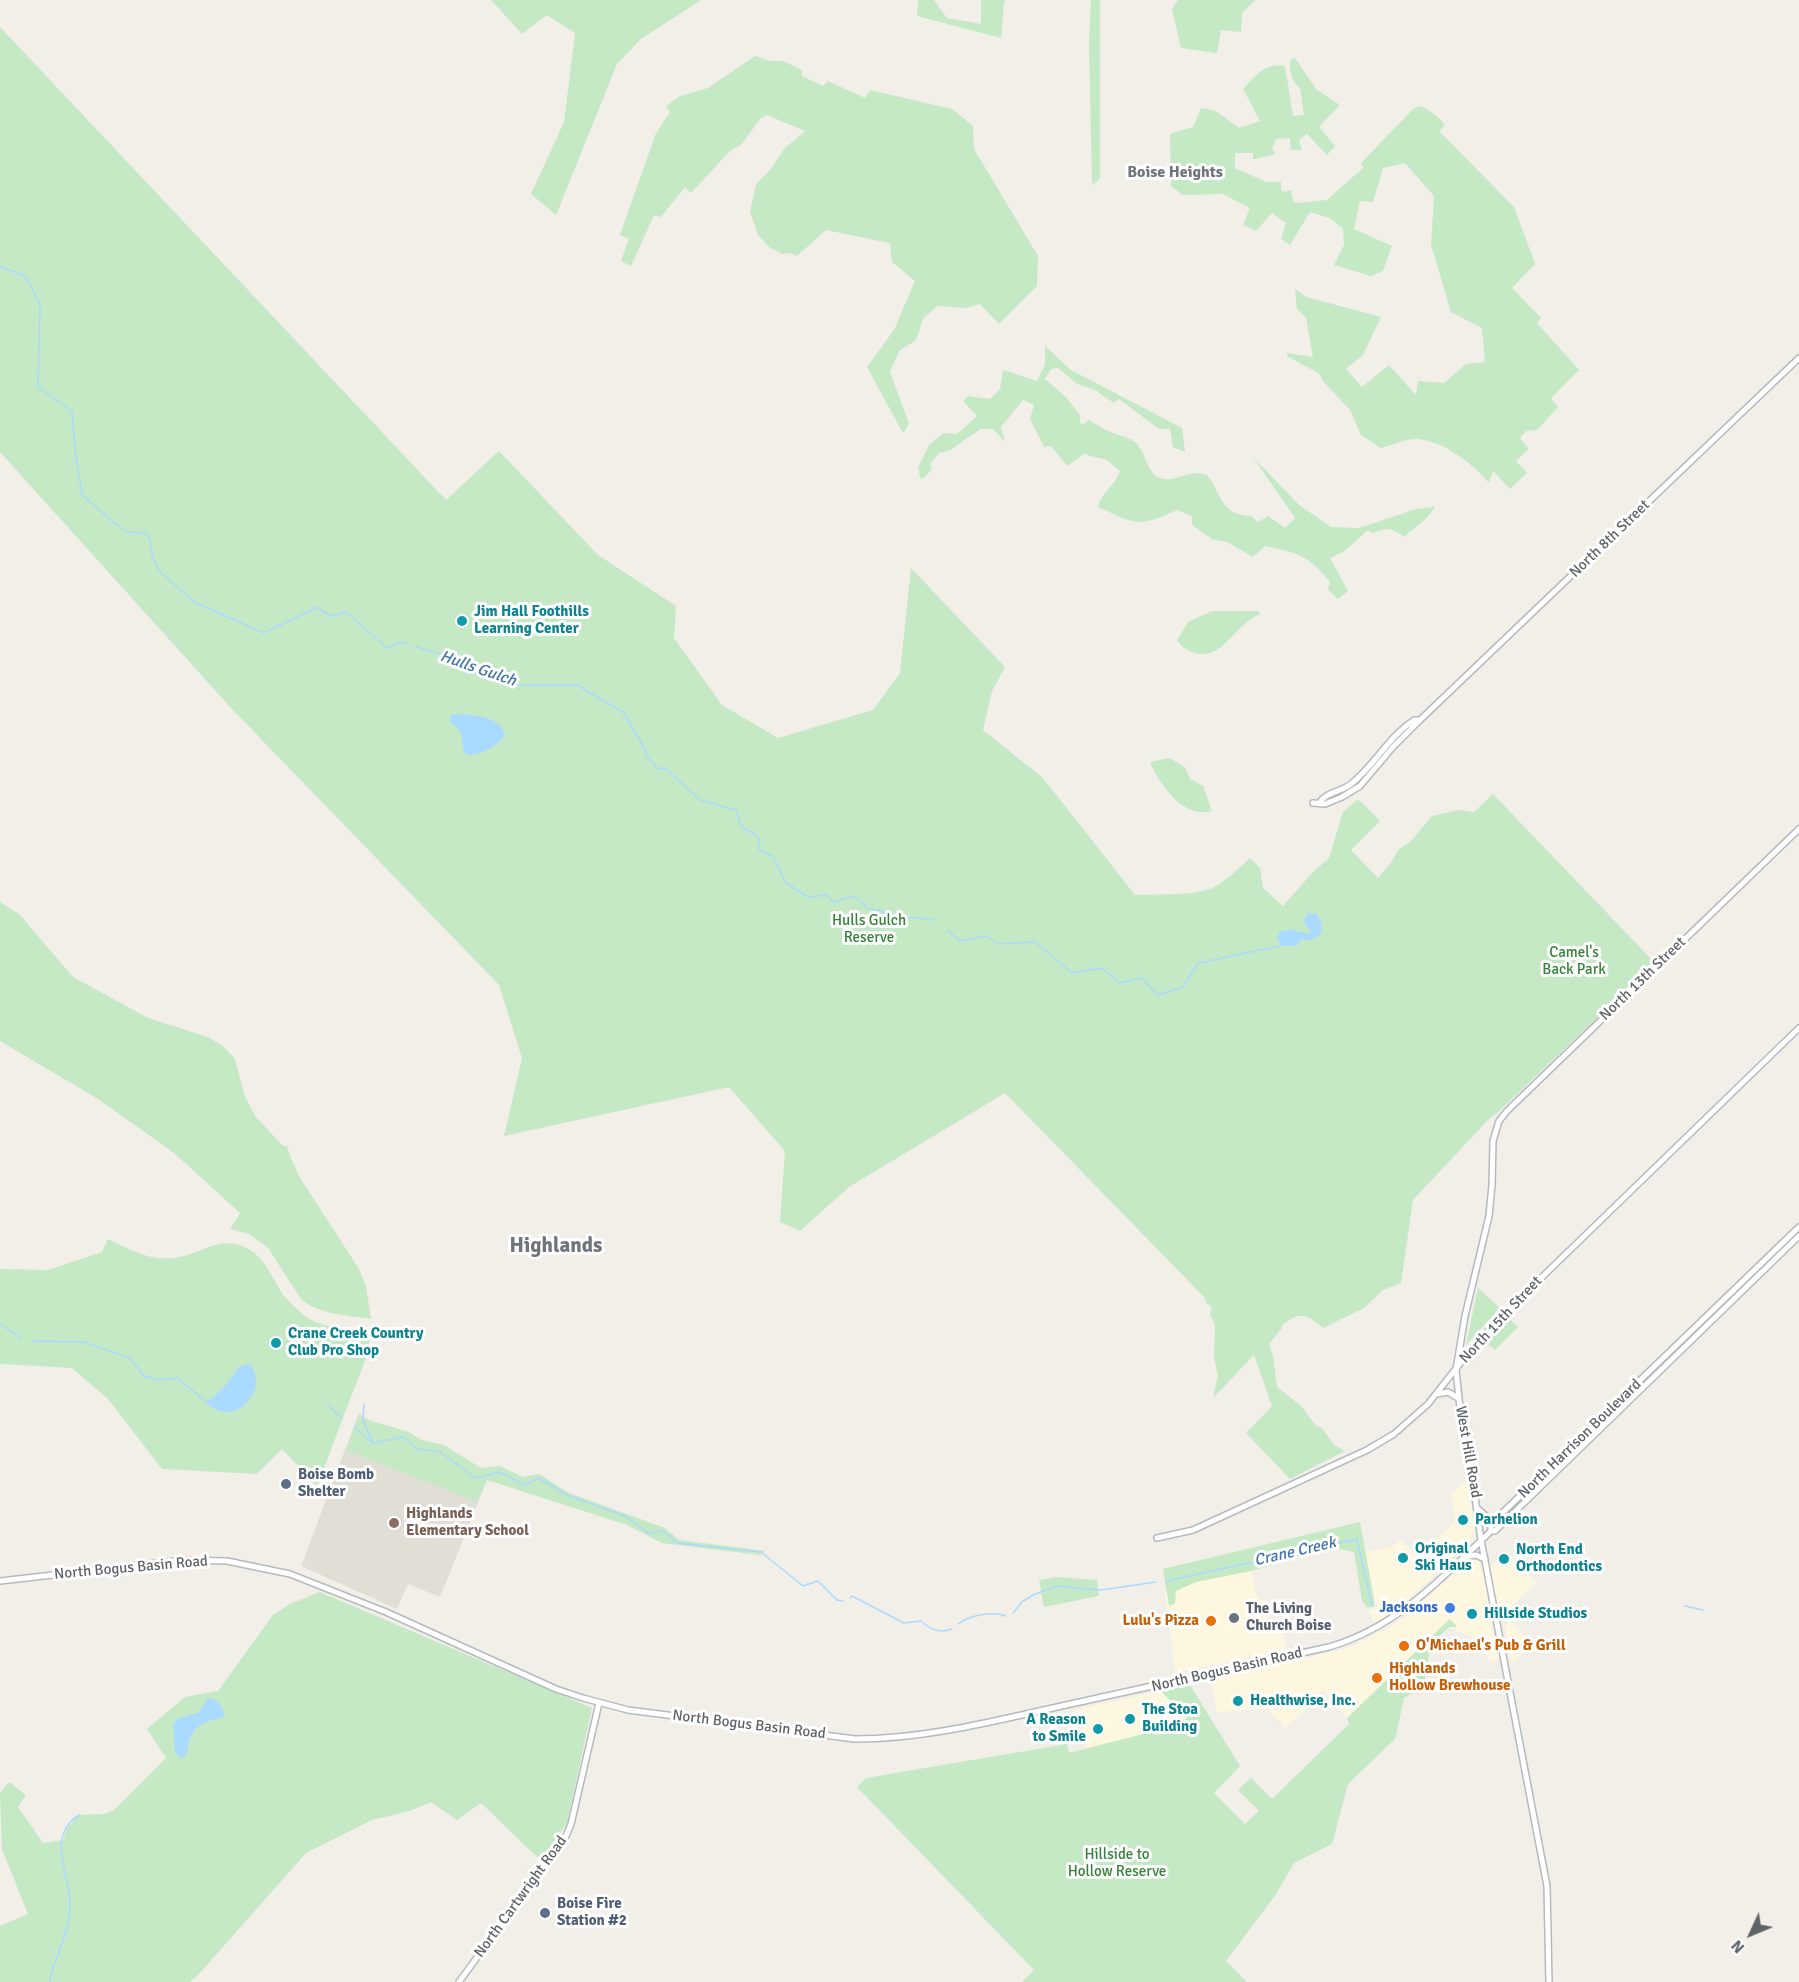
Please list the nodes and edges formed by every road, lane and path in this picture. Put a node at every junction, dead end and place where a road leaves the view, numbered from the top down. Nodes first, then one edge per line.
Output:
1 (1799, 358) edge
2 (1316, 803) dead end
3 (1799, 829) edge
4 (1799, 1028) edge
5 (1494, 1134) joint
6 (1799, 1227) edge
7 (1799, 1236) edge
8 (1456, 1370) junction
9 (1435, 1395) junction
10 (1458, 1398) junction
11 (1478, 1508) junction
12 (1496, 1520) junction
13 (1491, 1531) junction
14 (1157, 1538) dead end
15 (1481, 1540) junction
16 (1460, 1559) junction
17 (1485, 1559) junction
18 (0, 1581) edge
19 (599, 1703) junction
20 (459, 1982) edge
21 (1549, 1982) edge

1 - 2 street, North 8th Street
3 - 5 street, North 13th Street
4 - 8 street, North 15th Street
5 - 8 street, West Hill Road
6 - 12 street, North Harrison Boulevard
7 - 13 street, North Harrison Boulevard
8 - 9 street, North 15th Street
8 - 10 street, West Hill Road
9 - 10 street
9 - 14 street, North 15th Street
10 - 11 street, West Hill Road
11 - 12 street
11 - 15 street, West Hill Road
12 - 13 street, North Harrison Boulevard
13 - 15 street, North Bogus Basin Road
15 - 16 street, North Bogus Basin Road
15 - 17 street, West Hill Road
16 - 17 street
16 - 19 street, North Bogus Basin Road
17 - 21 street, West Hill Road
18 - 19 street, North Bogus Basin Road
19 - 20 street, North Cartwright Road

